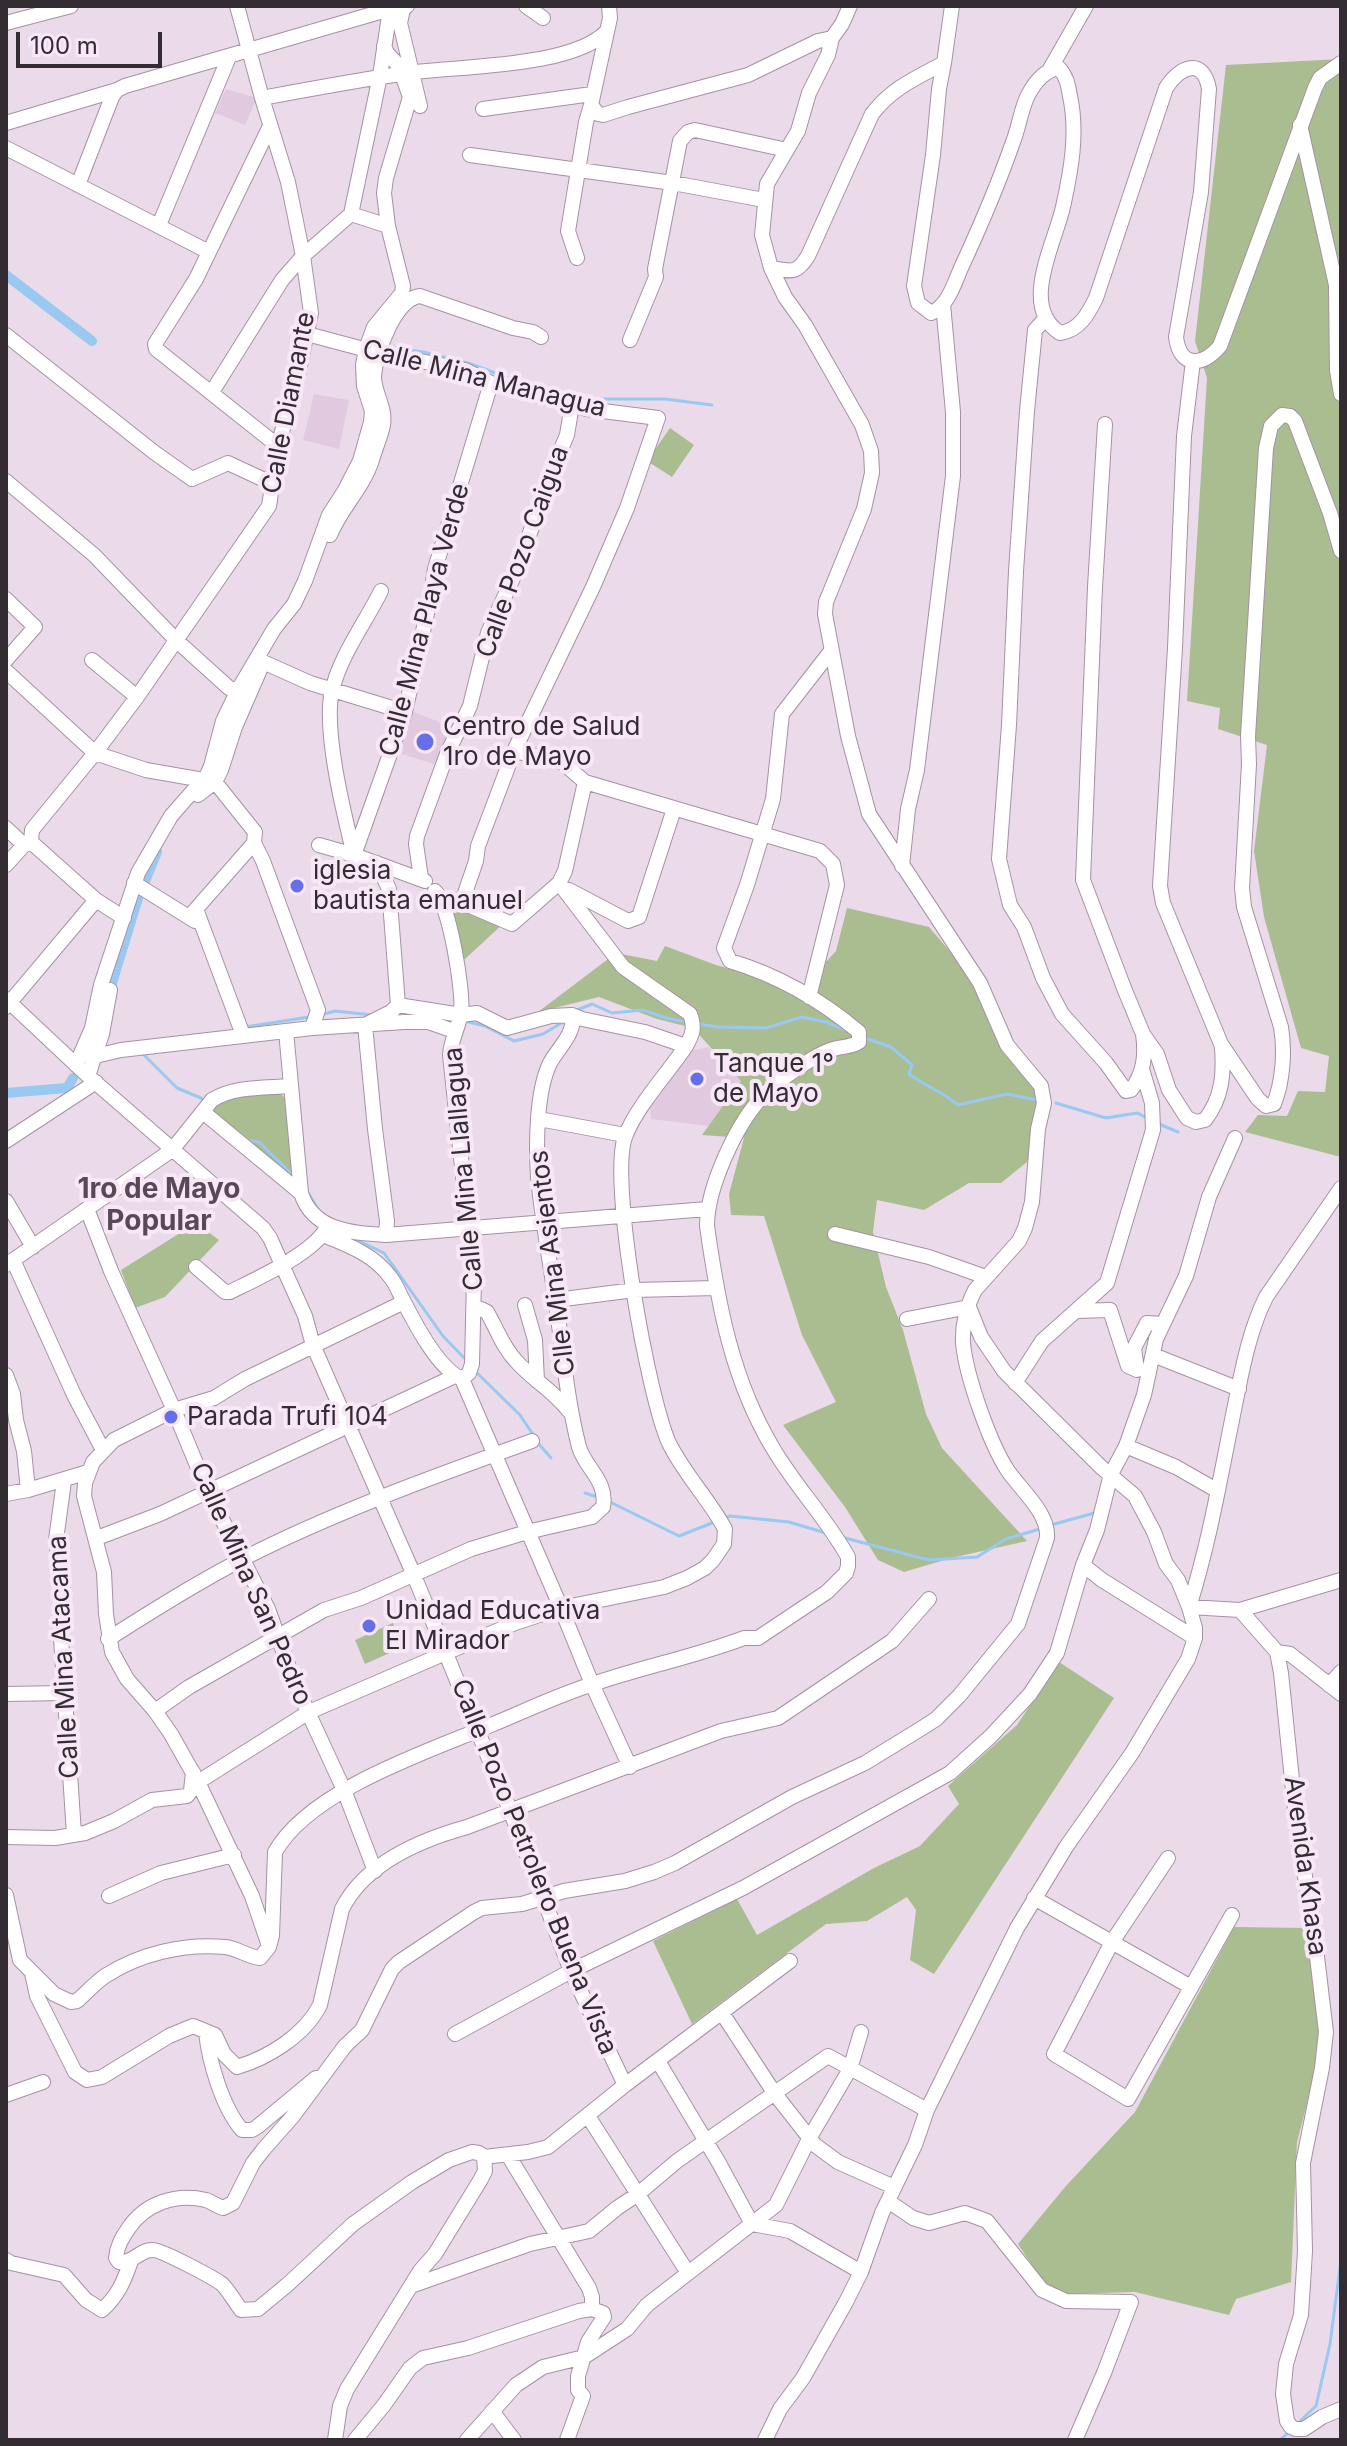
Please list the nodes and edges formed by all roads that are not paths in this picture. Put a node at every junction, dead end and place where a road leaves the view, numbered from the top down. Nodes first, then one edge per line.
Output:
1 (71, 6) edge
2 (237, 6) edge
3 (526, 6) edge
4 (609, 6) edge
5 (850, 6) edge
6 (952, 6) edge
7 (1086, 6) edge
8 (400, 8) edge
9 (543, 18) dead end
10 (6, 23) edge
11 (608, 30) junction
12 (832, 38) junction
13 (384, 46) junction
14 (250, 51) junction
15 (229, 57) junction
16 (944, 63) junction
17 (1341, 63) edge
18 (1050, 69) junction
19 (407, 73) junction
20 (380, 76) junction
21 (117, 90) junction
22 (262, 98) junction
23 (592, 100) junction
24 (420, 106) dead end
25 (483, 109) dead end
26 (6, 123) edge
27 (1300, 125) junction
28 (270, 126) junction
29 (6, 148) edge
30 (787, 150) junction
31 (470, 155) dead end
32 (579, 170) junction
33 (673, 183) junction
34 (78, 185) junction
35 (764, 200) junction
36 (351, 214) junction
37 (159, 225) junction
38 (388, 226) junction
39 (1341, 249) edge
40 (209, 252) junction
41 (303, 256) junction
42 (577, 258) dead end
43 (771, 268) junction
44 (1336, 285) junction
45 (943, 304) junction
46 (1045, 319) junction
47 (307, 334) junction
48 (6, 335) edge
49 (541, 337) dead end
50 (630, 340) dead end
51 (372, 351) junction
52 (1193, 361) junction
53 (491, 383) junction
54 (212, 392) junction
55 (1341, 394) edge
56 (572, 405) junction
57 (1105, 424) dead end
58 (278, 446) junction
59 (6, 481) edge
60 (273, 484) junction
61 (1341, 551) edge
62 (381, 591) dead end
63 (6, 599) edge
64 (177, 641) junction
65 (831, 651) junction
66 (6, 660) edge
67 (92, 660) dead end
68 (263, 662) junction
69 (6, 671) edge
70 (332, 689) junction
71 (238, 690) junction
72 (137, 697) junction
73 (405, 712) junction
74 (514, 751) junction
75 (95, 753) junction
76 (209, 780) junction
77 (585, 782) junction
78 (674, 809) junction
79 (6, 828) edge
80 (762, 834) junction
81 (28, 843) junction
82 (254, 843) junction
83 (319, 845) dead end
84 (354, 855) junction
85 (377, 863) junction
86 (6, 865) edge
87 (902, 866) junction
88 (421, 878) junction
89 (559, 883) junction
90 (138, 886) junction
91 (435, 891) junction
92 (96, 900) junction
93 (462, 902) junction
94 (196, 917) junction
95 (124, 918) junction
96 (809, 997) junction
97 (7, 1003) edge
98 (398, 1005) junction
99 (461, 1015) junction
100 (572, 1015) junction
101 (365, 1025) junction
102 (312, 1028) junction
103 (286, 1031) junction
104 (454, 1031) junction
105 (1143, 1034) junction
106 (243, 1035) junction
107 (1221, 1044) junction
108 (686, 1046) junction
109 (95, 1055) junction
110 (76, 1065) junction
111 (1142, 1069) junction
112 (92, 1079) junction
113 (289, 1086) junction
114 (203, 1112) junction
115 (539, 1119) junction
116 (625, 1135) junction
117 (1235, 1138) dead end
118 (6, 1141) edge
119 (172, 1150) junction
120 (1341, 1188) edge
121 (301, 1193) junction
122 (6, 1201) edge
123 (87, 1209) junction
124 (707, 1209) junction
125 (623, 1216) junction
126 (544, 1221) junction
127 (468, 1228) junction
128 (326, 1230) junction
129 (835, 1234) dead end
130 (386, 1235) junction
131 (33, 1247) junction
132 (10, 1263) edge
133 (282, 1264) junction
134 (196, 1267) dead end
135 (986, 1277) junction
136 (716, 1288) junction
137 (634, 1290) junction
138 (556, 1300) junction
139 (404, 1302) junction
140 (525, 1305) dead end
141 (969, 1307) junction
142 (475, 1309) junction
143 (1076, 1311) junction
144 (907, 1319) dead end
145 (1163, 1324) junction
146 (313, 1345) junction
147 (1153, 1355) junction
148 (6, 1375) edge
149 (458, 1377) junction
150 (537, 1381) junction
151 (1015, 1383) junction
152 (1239, 1389) junction
153 (174, 1410) junction
154 (571, 1412) junction
155 (11, 1421) edge
156 (350, 1425) junction
157 (532, 1441) dead end
158 (1126, 1446) junction
159 (103, 1450) junction
160 (494, 1455) junction
161 (88, 1472) junction
162 (1111, 1474) junction
163 (64, 1481) junction
164 (28, 1490) junction
165 (1218, 1491) junction
166 (208, 1492) junction
167 (6, 1494) edge
168 (382, 1497) junction
169 (527, 1532) junction
170 (97, 1538) junction
171 (243, 1559) junction
172 (1083, 1565) junction
173 (413, 1573) junction
174 (1341, 1580) edge
175 (929, 1599) dead end
176 (1189, 1607) junction
177 (561, 1608) junction
178 (1240, 1610) junction
179 (278, 1636) junction
180 (1195, 1638) junction
181 (108, 1639) junction
182 (1277, 1652) junction
183 (445, 1653) junction
184 (1341, 1672) edge
185 (592, 1684) junction
186 (1335, 1689) edge
187 (64, 1693) junction
188 (6, 1694) edge
189 (155, 1711) junction
190 (309, 1712) junction
191 (478, 1731) junction
192 (630, 1767) junction
193 (195, 1777) junction
194 (344, 1790) junction
195 (510, 1810) junction
196 (74, 1834) junction
197 (6, 1837) edge
198 (234, 1855) junction
199 (1168, 1858) dead end
200 (375, 1871) junction
201 (6, 1895) edge
202 (109, 1896) dead end
203 (543, 1898) junction
204 (1034, 1898) junction
205 (1232, 1915) dead end
206 (1112, 1942) junction
207 (269, 1947) junction
208 (790, 1961) dead end
209 (571, 1971) junction
210 (32, 1973) junction
211 (1191, 1987) junction
212 (722, 2013) junction
213 (206, 2032) junction
214 (861, 2032) dead end
215 (455, 2034) dead end
216 (658, 2061) junction
217 (850, 2069) junction
218 (323, 2075) junction
219 (43, 2082) dead end
220 (625, 2085) junction
221 (775, 2094) junction
222 (6, 2095) edge
223 (927, 2110) junction
224 (588, 2116) junction
225 (810, 2137) junction
226 (706, 2143) junction
227 (508, 2155) junction
228 (484, 2157) junction
229 (638, 2194) junction
230 (891, 2194) junction
231 (752, 2224) junction
232 (559, 2239) junction
233 (6, 2260) edge
234 (131, 2261) junction
235 (861, 2272) junction
236 (688, 2273) junction
237 (411, 2286) junction
238 (592, 2309) junction
239 (584, 2357) junction
240 (1341, 2409) edge
241 (492, 2411) junction
242 (335, 2440) edge
243 (355, 2440) edge
244 (467, 2440) edge
245 (514, 2440) edge
246 (567, 2440) edge
247 (765, 2440) edge
248 (1075, 2440) edge

1 - 10 street
2 - 14 street, Calle Diamante
3 - 9 street
4 - 11 street
5 - 12 street
6 - 16 street
7 - 18 street
8 - 13 street
8 - 14 street
8 - 19 street
11 - 19 street
11 - 23 street
12 - 23 street
12 - 30 street
13 - 19 street
13 - 20 street
14 - 15 street
14 - 22 street, Calle Diamante
15 - 21 street
15 - 37 street
16 - 43 street
16 - 45 street
17 - 27 street
18 - 45 street
18 - 46 street
19 - 20 street
19 - 24 street
19 - 38 street
20 - 22 street
20 - 36 street
21 - 26 street
21 - 34 street
22 - 28 street, Calle Diamante
23 - 25 street
23 - 32 street
27 - 44 street
27 - 52 street
28 - 40 street
28 - 41 street, Calle Diamante
29 - 34 street
30 - 33 street
30 - 35 street
31 - 32 street
32 - 33 street
32 - 42 street
33 - 35 street
33 - 50 street
34 - 37 street
35 - 43 street
36 - 38 street
36 - 41 street
37 - 40 street
38 - 51 street
39 - 44 street
40 - 54 street
41 - 47 street, Calle Diamante
41 - 54 street
43 - 65 street
44 - 55 street
45 - 87 street
46 - 52 street
46 - 111 street
47 - 51 street, Calle Mina Managua
47 - 58 street, Calle Diamante
48 - 60 street
49 - 51 street
51 - 53 street, Calle Mina Managua
51 - 68 street
51 - 71 street
52 - 107 street
53 - 56 street, Calle Mina Managua
53 - 73 street, Calle Mina Playa Verde
54 - 58 street
56 - 74 street, Calle Mina Managua
56 - 88 street, Calle Pozo Caigua
57 - 105 street
58 - 60 street, Calle Diamante
59 - 64 street
60 - 64 street, Calle Diamante
61 - 107 street
62 - 70 street
63 - 66 street
64 - 71 street
64 - 72 street, Calle Diamante
65 - 80 street
65 - 87 street
67 - 72 street
68 - 70 street
68 - 76 street
69 - 75 street
70 - 73 street
70 - 84 street
71 - 76 street
72 - 75 street, Calle Diamante
73 - 84 street, Calle Mina Playa Verde
74 - 77 street
74 - 93 street
75 - 76 street
75 - 81 street, Calle Diamante
76 - 82 street
76 - 90 street
77 - 78 street
77 - 89 street
78 - 80 street
78 - 89 street
79 - 81 street
80 - 96 street
80 - 96 street
81 - 86 street, Calle Diamante
81 - 92 street
82 - 94 street
82 - 102 street
83 - 84 street
84 - 85 street
85 - 88 street
85 - 98 street
87 - 135 street
88 - 91 street
89 - 93 street
89 - 108 street
90 - 94 street
90 - 95 street
90 - 109 street
91 - 93 street
91 - 99 street, Calle Mina Llallagua
92 - 95 street
92 - 97 street
94 - 106 street
95 - 110 street
96 - 124 street
97 - 110 street, Calle Pozo Petrolero Buena Vista
98 - 99 street
98 - 101 street
99 - 100 street
99 - 104 street, Calle Mina Llallagua
100 - 108 street
100 - 115 street, Clle Mina Asientos
101 - 102 street
101 - 104 street
101 - 130 street
102 - 103 street
103 - 106 street
103 - 113 street
104 - 127 street, Calle Mina Llallagua
105 - 107 street
105 - 111 street
106 - 109 street
108 - 116 street
109 - 110 street
109 - 112 street
110 - 112 street, Calle Pozo Petrolero Buena Vista
111 - 143 street
112 - 118 street
112 - 119 street, Calle Pozo Petrolero Buena Vista
113 - 114 street
113 - 121 street
114 - 119 street
114 - 121 street
115 - 116 street
115 - 126 street, Clle Mina Asientos
116 - 125 street
117 - 145 street
119 - 123 street
119 - 133 street, Calle Pozo Petrolero Buena Vista
120 - 152 street
121 - 128 street
122 - 131 street
123 - 131 street
123 - 153 street, Calle Mina San Pedro
124 - 125 street
124 - 136 street
125 - 126 street
125 - 137 street
126 - 127 street
126 - 138 street, Clle Mina Asientos
127 - 130 street
127 - 142 street, Calle Mina Llallagua
128 - 130 street
128 - 133 street
128 - 139 street
129 - 135 street
131 - 132 street
132 - 159 street
133 - 134 street
133 - 146 street, Calle Pozo Petrolero Buena Vista
135 - 141 street
136 - 137 street
136 - 185 street
137 - 138 street
137 - 177 street
138 - 154 street, Clle Mina Asientos
139 - 146 street
139 - 149 street
140 - 150 street
141 - 144 street
141 - 151 street
141 - 203 street
142 - 149 street, Calle Mina Llallagua
142 - 150 street
143 - 145 street
143 - 151 street
145 - 147 street
146 - 153 street
146 - 156 street, Calle Pozo Petrolero Buena Vista
147 - 152 street
147 - 158 street
148 - 155 street
149 - 156 street
149 - 160 street
150 - 154 street
151 - 162 street
152 - 165 street
153 - 159 street
153 - 166 street, Calle Mina San Pedro
154 - 169 street, Clle Mina Asientos
155 - 164 street
156 - 166 street
156 - 168 street, Calle Pozo Petrolero Buena Vista
157 - 160 street
158 - 162 street
158 - 165 street
159 - 161 street
160 - 168 street
160 - 169 street
161 - 163 street
161 - 170 street
162 - 172 street
162 - 176 street
163 - 164 street
163 - 187 street, Calle Mina Atacama
164 - 167 street
165 - 176 street
166 - 170 street
166 - 171 street, Calle Mina San Pedro
168 - 171 street
168 - 173 street, Calle Pozo Petrolero Buena Vista
169 - 173 street
169 - 177 street
170 - 181 street
171 - 179 street, Calle Mina San Pedro
171 - 181 street
172 - 180 street
172 - 209 street
173 - 179 street
173 - 183 street, Calle Pozo Petrolero Buena Vista
174 - 178 street
175 - 192 street
176 - 178 street
176 - 180 street
177 - 183 street
177 - 185 street
178 - 182 street
179 - 189 street
179 - 190 street, Calle Mina San Pedro
180 - 204 street
181 - 189 street
182 - 186 street
182 - 240 street, Avenida Khasa
183 - 190 street
183 - 191 street, Calle Pozo Petrolero Buena Vista
184 - 186 street
185 - 191 street
185 - 192 street
187 - 188 street
187 - 196 street, Calle Mina Atacama
189 - 193 street
190 - 193 street
190 - 194 street, Calle Mina San Pedro
191 - 194 street
191 - 195 street, Calle Pozo Petrolero Buena Vista
192 - 195 street
193 - 196 street
193 - 198 street
194 - 200 street, Calle Mina San Pedro
194 - 207 street
195 - 200 street
195 - 203 street, Calle Pozo Petrolero Buena Vista
196 - 197 street
198 - 202 street
198 - 207 street
199 - 206 street
200 - 213 street
201 - 210 street
203 - 209 street, Calle Pozo Petrolero Buena Vista
203 - 218 street
204 - 206 street
204 - 223 street
205 - 211 street
206 - 211 street
206 - 211 street
207 - 210 street
208 - 212 street
209 - 215 street
209 - 220 street, Calle Pozo Petrolero Buena Vista
210 - 213 street
212 - 216 street
212 - 221 street
213 - 218 street
214 - 217 street
216 - 220 street
216 - 226 street
217 - 221 street
217 - 223 street
217 - 225 street
218 - 234 street
219 - 222 street
220 - 224 street
221 - 225 street
221 - 226 street
223 - 230 street
224 - 227 street
224 - 229 street
225 - 230 street
225 - 231 street
226 - 229 street
226 - 231 street
227 - 228 street
227 - 232 street
228 - 234 street
228 - 237 street
229 - 232 street
229 - 236 street
230 - 235 street
230 - 248 street
231 - 235 street
231 - 236 street
232 - 237 street
232 - 238 street
233 - 234 street
235 - 247 street
236 - 239 street
237 - 242 street
238 - 239 street
238 - 243 street
239 - 241 street
239 - 246 street
241 - 244 street
241 - 245 street

